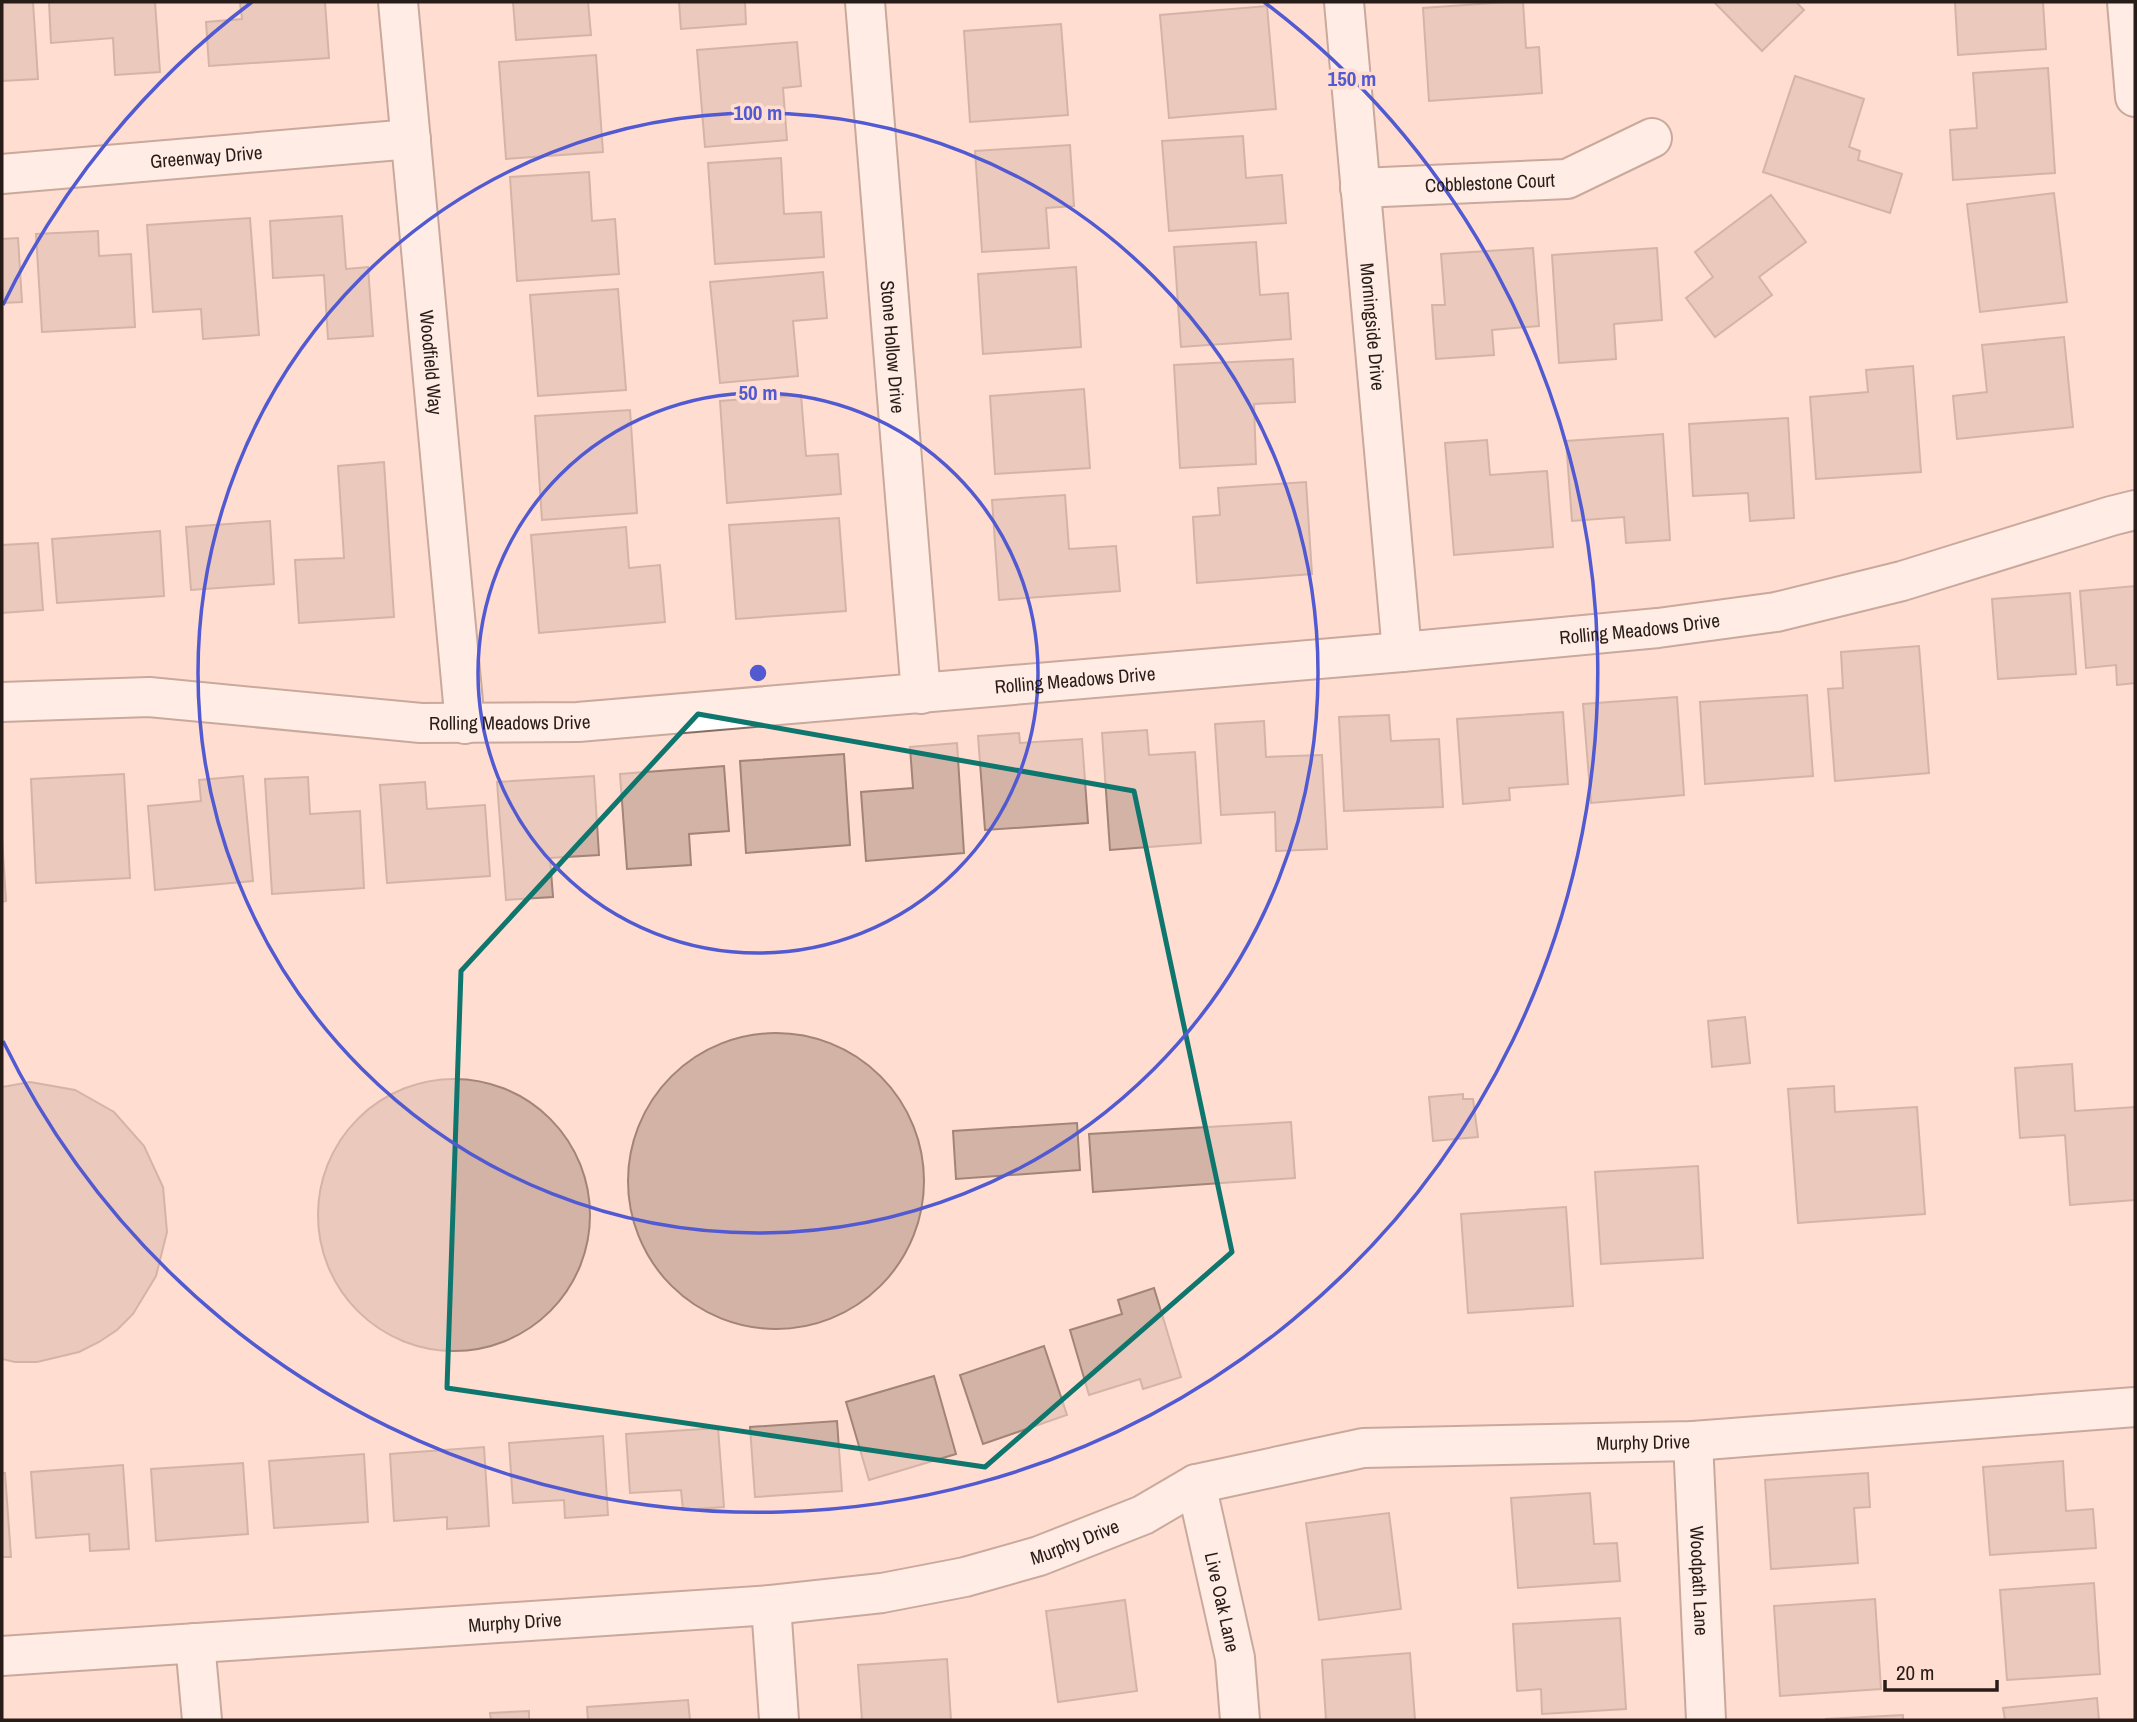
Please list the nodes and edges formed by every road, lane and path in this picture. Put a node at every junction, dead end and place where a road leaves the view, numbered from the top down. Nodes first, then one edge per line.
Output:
1 (398, 2) edge
2 (865, 2) edge
3 (1344, 2) edge
4 (2127, 2) edge
5 (2135, 97) edge
6 (1652, 138) dead end
7 (411, 139) junction
8 (2, 174) edge
9 (1360, 188) junction
10 (2135, 510) edge
11 (1402, 652) junction
12 (921, 694) junction
13 (2, 702) edge
14 (464, 724) junction
15 (2135, 1407) edge
16 (1693, 1441) junction
17 (1196, 1484) junction
18 (771, 1605) junction
19 (195, 1643) junction
20 (2, 1656) edge
21 (202, 1720) edge
22 (779, 1720) edge
23 (1240, 1720) edge
24 (1706, 1720) edge

1 - 7 street, Woodfield Way
2 - 12 street, Stone Hollow Drive
3 - 9 street, Morningside Drive
4 - 5 street
6 - 9 street, Cobblestone Court
7 - 8 street, Greenway Drive
7 - 14 street, Woodfield Way
9 - 11 street, Morningside Drive
10 - 11 street, Rolling Meadows Drive
11 - 12 street, Rolling Meadows Drive
12 - 14 street, Rolling Meadows Drive
13 - 14 street, Rolling Meadows Drive
15 - 16 street, Murphy Drive
16 - 17 street, Murphy Drive
16 - 24 street, Woodpath Lane
17 - 18 street, Murphy Drive
17 - 23 street, Live Oak Lane
18 - 19 street, Murphy Drive
18 - 22 street
19 - 20 street, Murphy Drive
19 - 21 street

